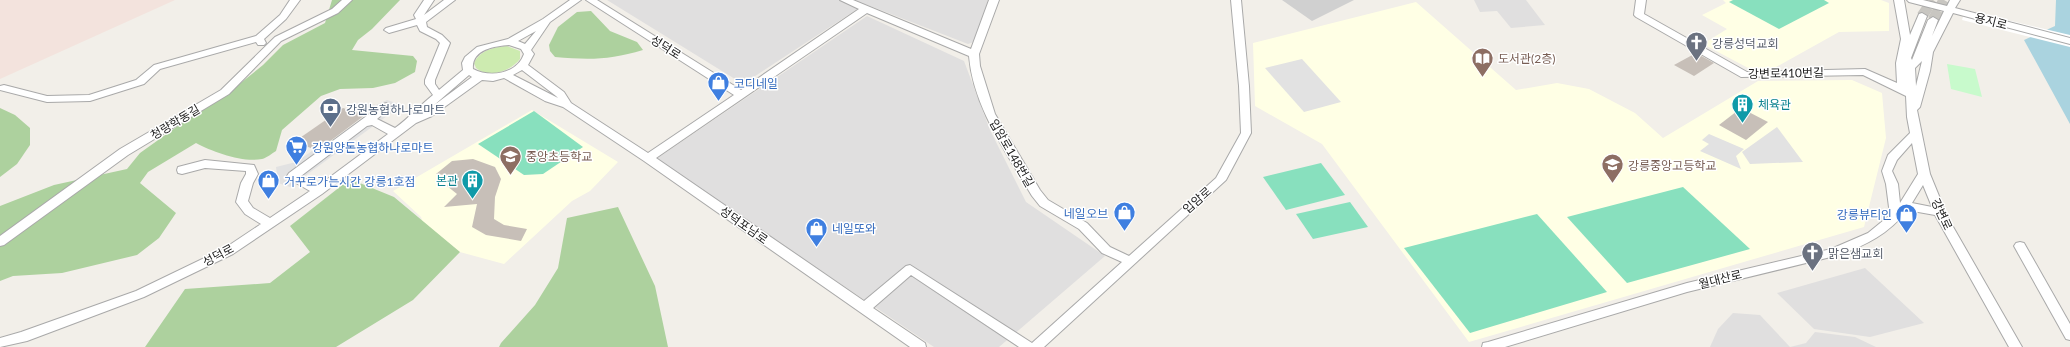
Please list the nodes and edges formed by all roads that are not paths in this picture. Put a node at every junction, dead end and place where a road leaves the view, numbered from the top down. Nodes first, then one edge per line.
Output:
1 (295, 0) edge
2 (347, 0) edge
3 (429, 0) edge
4 (450, 0) edge
5 (576, 0) edge
6 (591, 0) edge
7 (844, 0) edge
8 (994, 0) edge
9 (1236, 0) edge
10 (1641, 0) edge
11 (1898, 0) edge
12 (1912, 0) edge
13 (1955, 0) edge
14 (1924, 1) edge
15 (866, 9) junction
16 (1948, 10) junction
17 (1922, 16) tunnel mouth
18 (1933, 20) tunnel mouth
19 (420, 21) junction
20 (546, 21) junction
21 (389, 30) dead end
22 (259, 38) junction
23 (1906, 39) junction
24 (2070, 41) edge
25 (510, 42) junction
26 (527, 48) junction
27 (263, 54) junction
28 (974, 54) junction
29 (523, 66) junction
30 (1910, 67) junction
31 (468, 71) junction
32 (506, 75) junction
33 (479, 77) junction
34 (4, 88) dead end
35 (740, 94) junction
36 (1911, 94) junction
37 (438, 95) junction
38 (567, 105) junction
39 (387, 106) dead end
40 (1912, 117) junction
41 (412, 121) junction
42 (364, 123) junction
43 (395, 133) junction
44 (1915, 134) junction
45 (648, 158) junction
46 (182, 170) dead end
47 (1924, 174) junction
48 (318, 191) junction
49 (1904, 206) junction
50 (1940, 212) junction
51 (1896, 217) junction
52 (271, 224) junction
53 (0, 242) edge
54 (2020, 246) dead end
55 (1130, 261) junction
56 (864, 308) junction
57 (2070, 335) edge
58 (0, 343) edge
59 (920, 347) edge
60 (1029, 347) edge
61 (1036, 347) edge
62 (1488, 347) edge
63 (2016, 347) edge

1 - 22 street
2 - 27 street, 청량학동길
3 - 19 street
4 - 19 street
5 - 20 street
6 - 35 street, 성덕로
7 - 15 street
8 - 28 street, 입암로148번길
9 - 55 street, 입암로
10 - 36 street, 강변로410번길
11 - 23 street
12 - 14 street, 용지로
13 - 16 street
14 - 16 street, 용지로
14 - 23 street
15 - 28 street
15 - 35 street
16 - 24 street, 용지로
16 - 40 street
17 - 30 street, 강변로
18 - 30 street
19 - 21 street
19 - 37 street
20 - 25 street
20 - 26 street
22 - 27 street
22 - 34 street
23 - 36 street
25 - 26 street
25 - 31 street
26 - 29 street
27 - 53 street, 청량학동길
28 - 55 street, 입암로148번길
29 - 32 street
29 - 38 street
30 - 36 street, 강변로
31 - 33 street
31 - 37 street
32 - 33 street
32 - 38 street
33 - 41 street
35 - 45 street
36 - 40 street, 강변로
37 - 41 street
38 - 45 street, 성덕포남로
39 - 42 street
40 - 44 street, 강변로
41 - 43 street, 성덕로
42 - 43 street
42 - 48 street
43 - 48 street, 성덕로
44 - 47 street, 강변로
44 - 51 street
45 - 56 street, 성덕포남로
46 - 52 street
47 - 49 street, 월대산로
47 - 50 street, 강변로
48 - 52 street, 성덕로
49 - 50 street
49 - 51 street, 월대산로
50 - 63 street, 강변로
51 - 62 street, 월대산로
52 - 58 street, 성덕로
54 - 57 street
55 - 61 street, 입암로
56 - 59 street, 성덕포남로
56 - 60 street

